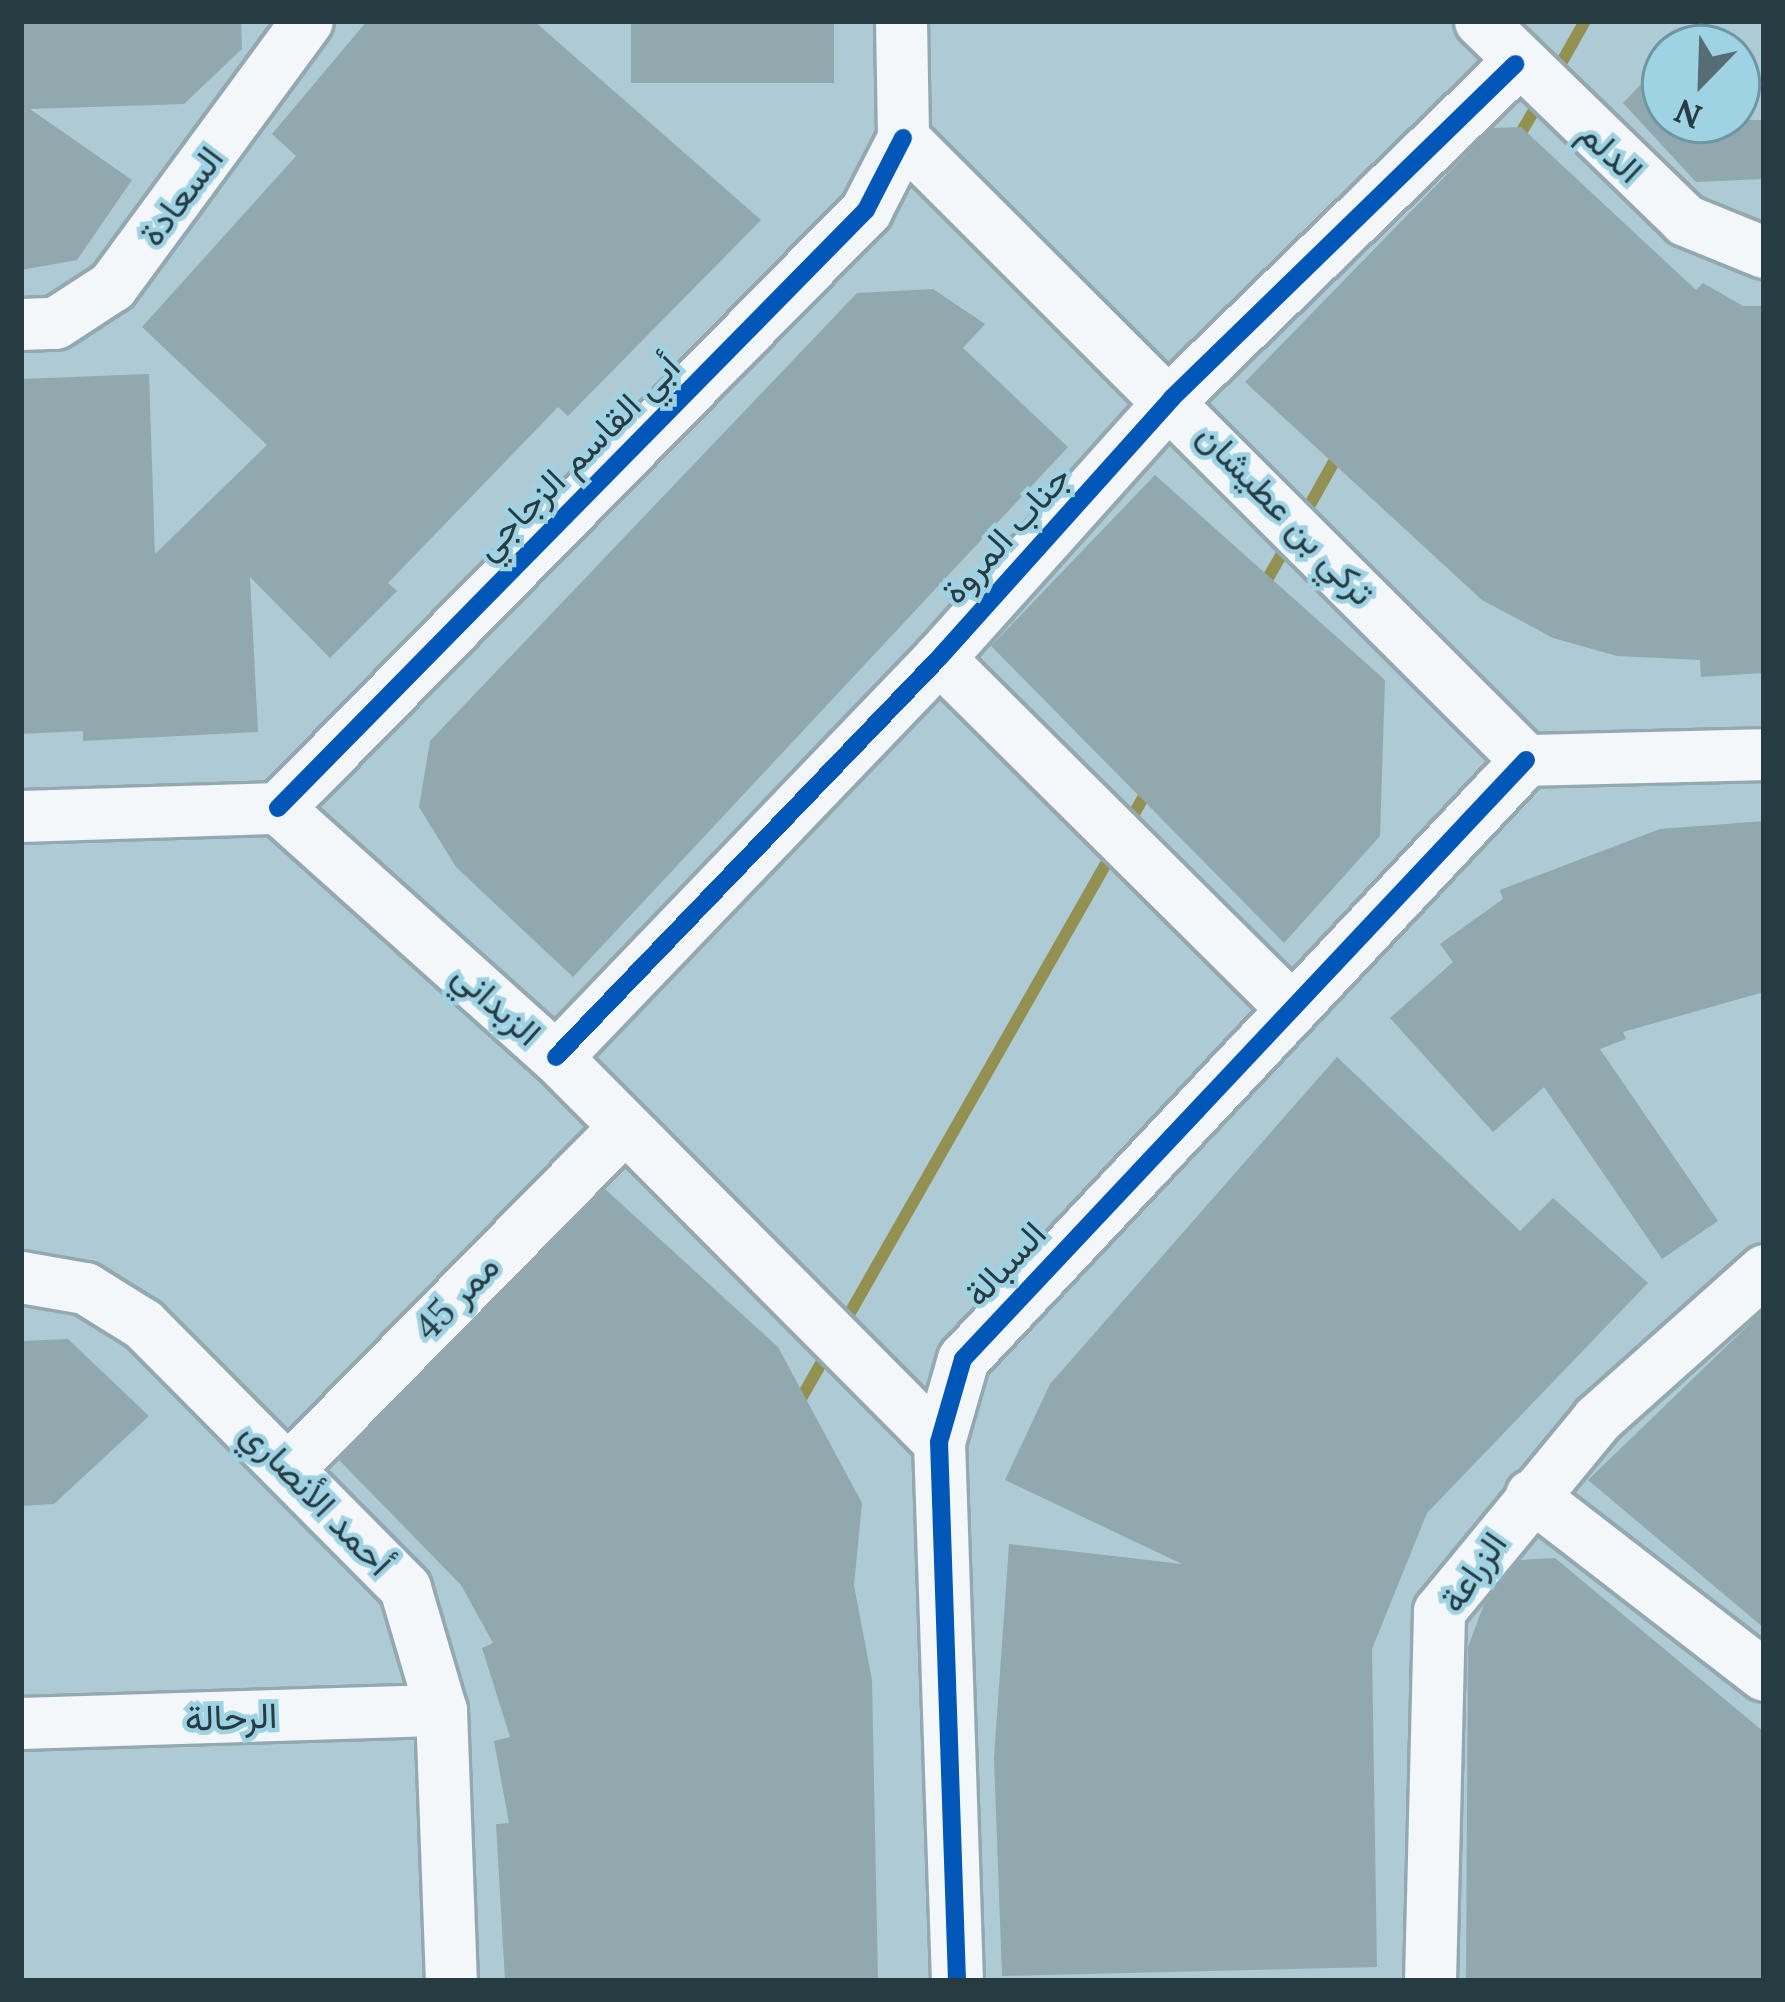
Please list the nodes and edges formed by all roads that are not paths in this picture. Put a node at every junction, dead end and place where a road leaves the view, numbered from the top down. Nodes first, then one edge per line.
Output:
1 (307, 21) edge
2 (901, 21) edge
3 (1480, 21) edge
4 (1515, 64) junction
5 (903, 137) junction
6 (1764, 252) edge
7 (21, 324) edge
8 (1172, 398) junction
9 (939, 658) junction
10 (1764, 754) edge
11 (1526, 760) junction
12 (278, 808) junction
13 (21, 816) edge
14 (1289, 1005) junction
15 (556, 1057) junction
16 (623, 1128) junction
17 (1764, 1270) edge
18 (21, 1277) edge
19 (940, 1442) junction
20 (290, 1467) junction
21 (1531, 1495) junction
22 (1764, 1676) edge
23 (441, 1710) junction
24 (21, 1724) edge
25 (451, 1981) edge
26 (957, 1981) edge
27 (1430, 1981) edge

1 - 7 street, السعادة
2 - 5 street
3 - 4 street, الدلم
4 - 6 street, الدلم
4 - 8 street, جناب المروة
5 - 8 street, تركي بن عطيشان
5 - 12 street, أبي القاسم الزجاجي
8 - 9 street, جناب المروة
8 - 11 street, تركي بن عطيشان
9 - 14 street
9 - 15 street, جناب المروة
10 - 11 street
11 - 14 street, السبالة
12 - 13 street
12 - 15 street, الزبداني
14 - 19 street, السبالة
15 - 16 street, الزبداني
16 - 19 street, الزبداني
16 - 20 street, ممر 45
17 - 21 street, الزراعة
18 - 20 street, أحمد الأنصاري
19 - 26 street, السبالة
20 - 23 street, أحمد الأنصاري
21 - 22 street
21 - 27 street, الزراعة
23 - 24 street, الرحالة
23 - 25 street, أحمد الأنصاري

